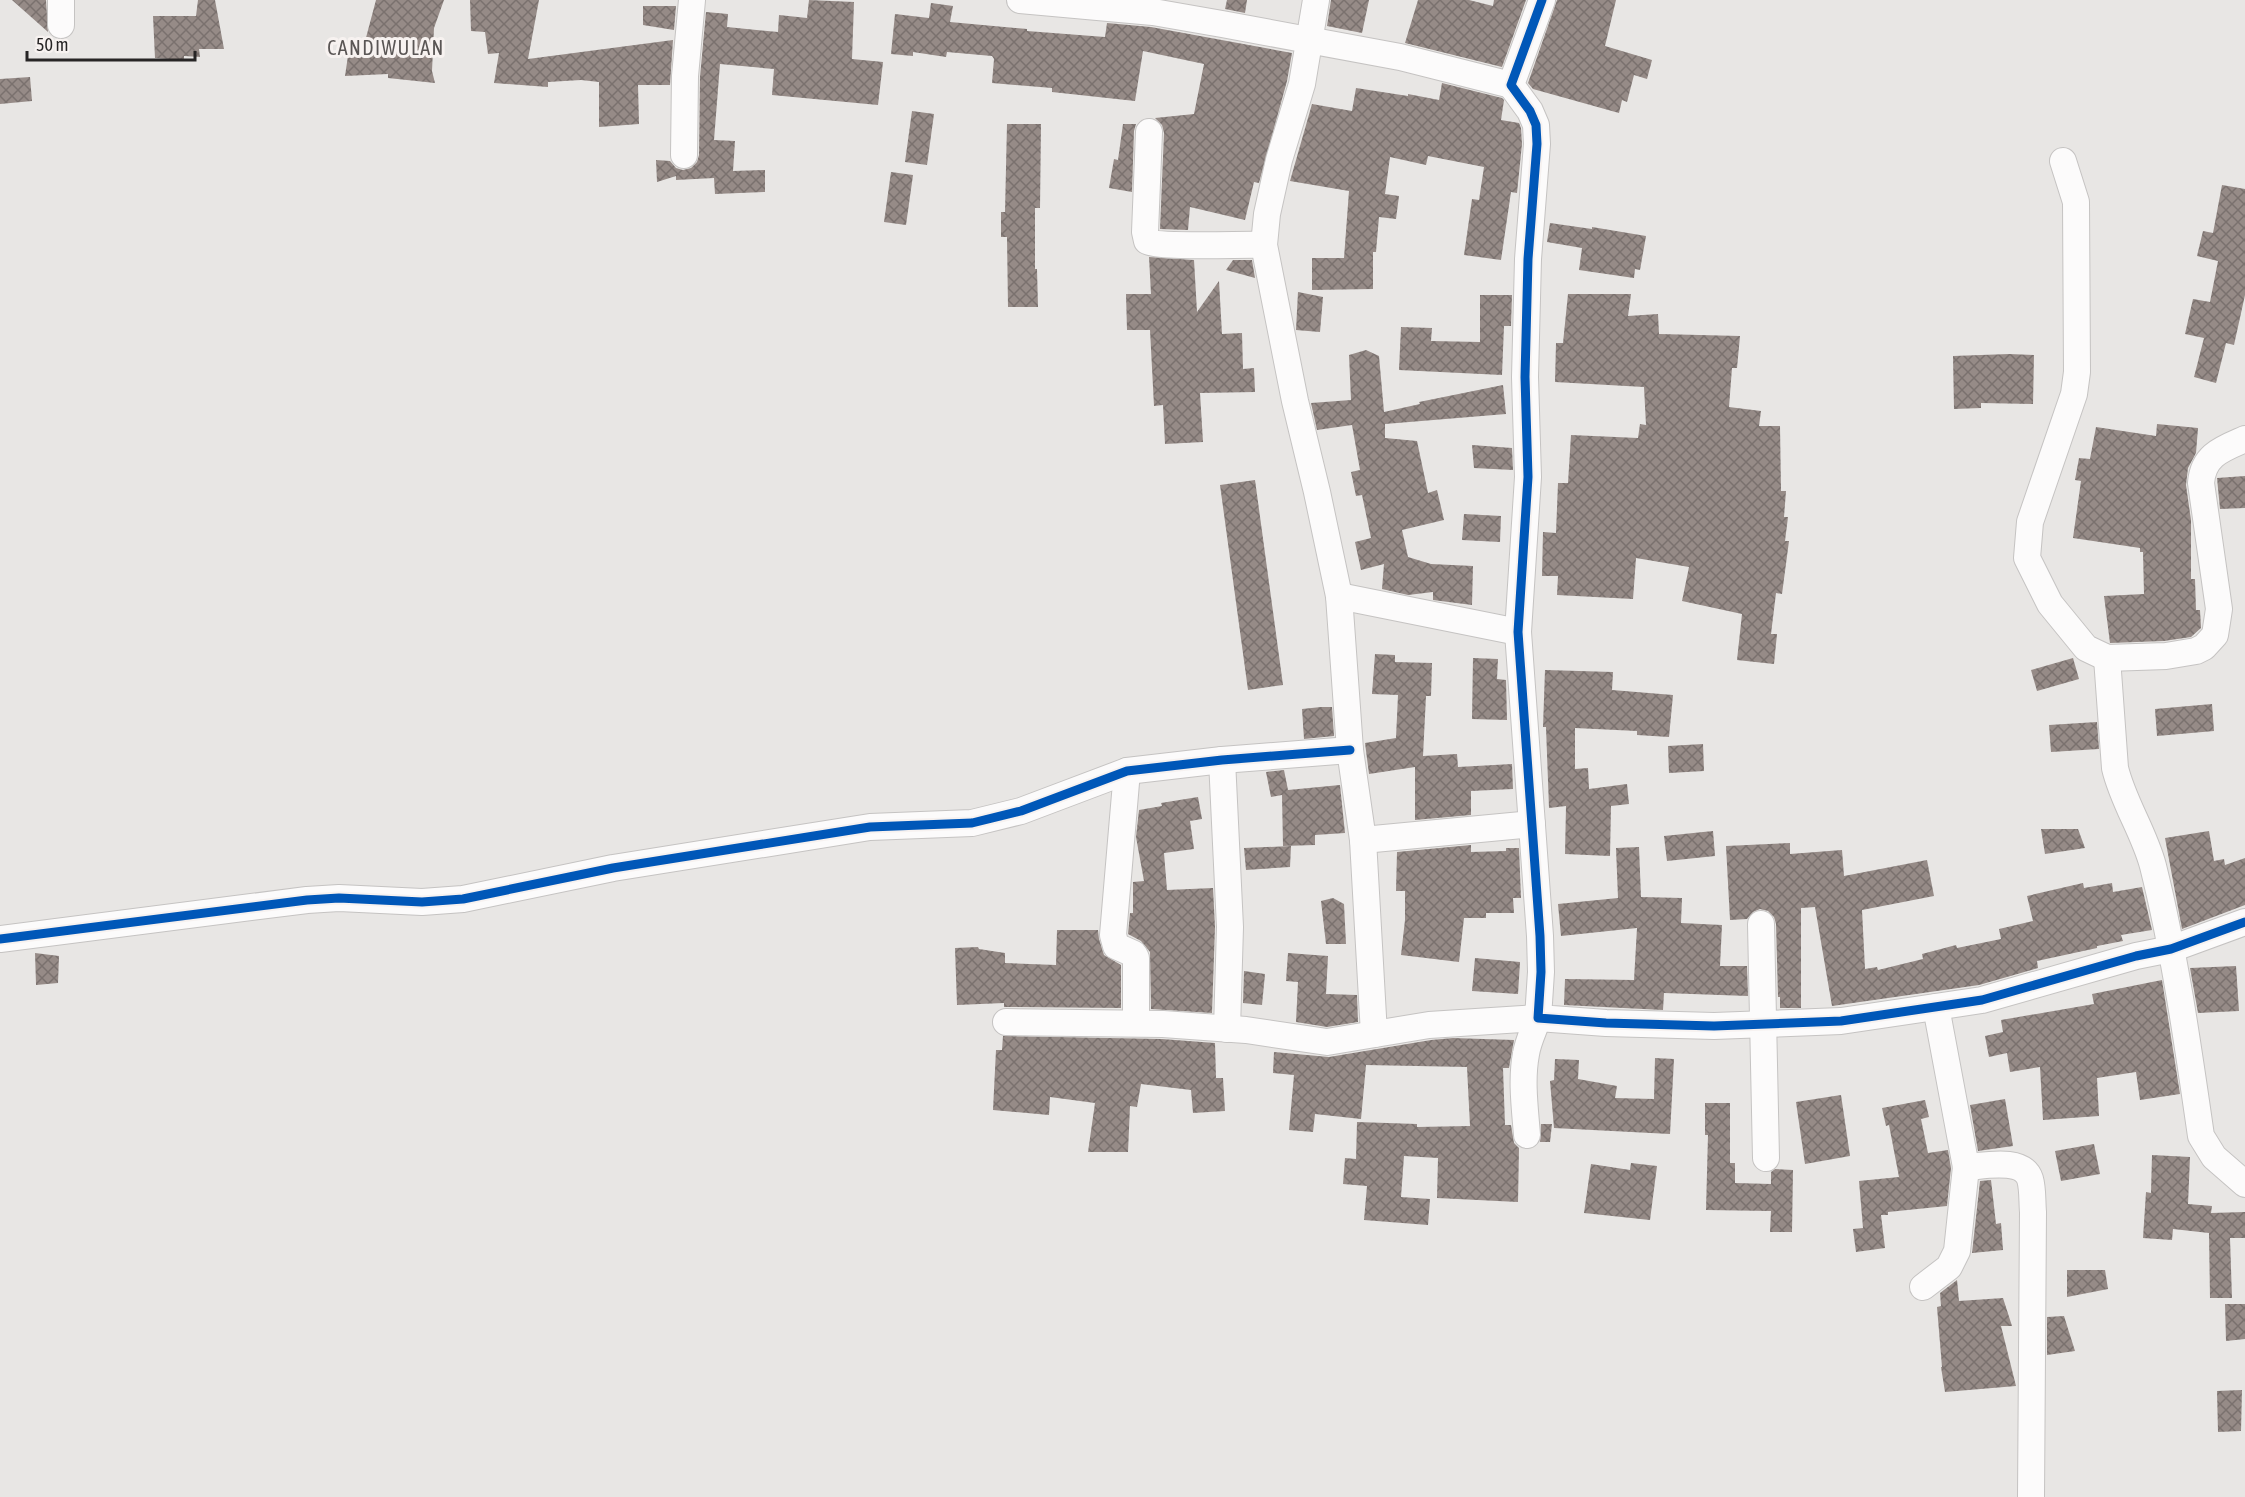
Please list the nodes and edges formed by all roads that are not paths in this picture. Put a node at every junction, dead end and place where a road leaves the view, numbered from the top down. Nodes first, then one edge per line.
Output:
1 (692, 0) edge
2 (1020, 0) edge
3 (1316, 0) edge
4 (1542, 0) edge
5 (1153, 6) edge
6 (1310, 39) junction
7 (1511, 85) junction
8 (1149, 132) dead end
9 (684, 155) dead end
10 (2063, 161) dead end
11 (1264, 244) junction
12 (2245, 439) edge
13 (1339, 596) junction
14 (1518, 632) junction
15 (2107, 658) junction
16 (1350, 750) junction
17 (1222, 760) junction
18 (1127, 771) junction
19 (1532, 824) junction
20 (1363, 840) junction
21 (2245, 922) edge
22 (1761, 924) dead end
23 (0, 939) edge
24 (2171, 949) junction
25 (1936, 1007) junction
26 (1538, 1018) junction
27 (1006, 1022) dead end
28 (1136, 1023) junction
29 (1764, 1024) junction
30 (1227, 1029) junction
31 (1374, 1034) junction
32 (1527, 1136) dead end
33 (1766, 1158) dead end
34 (1966, 1167) junction
35 (2245, 1184) edge
36 (1923, 1287) dead end
37 (2031, 1497) edge

1 - 9 street
2 - 5 street
3 - 6 street
4 - 7 street
5 - 6 street
6 - 7 street
6 - 11 street
7 - 14 street
8 - 11 street
10 - 15 street
11 - 13 street
12 - 15 street
13 - 14 street
13 - 16 street
14 - 19 street
15 - 24 street
16 - 17 street
16 - 20 street
17 - 18 street
17 - 30 street
18 - 23 street
18 - 28 street
19 - 20 street
19 - 26 street
20 - 31 street
21 - 24 street
22 - 29 street
24 - 25 street
24 - 35 street
25 - 29 street
25 - 34 street
26 - 29 street
26 - 31 street
26 - 32 street
27 - 28 street
28 - 30 street
29 - 33 street
30 - 31 street
34 - 36 street
34 - 37 street

